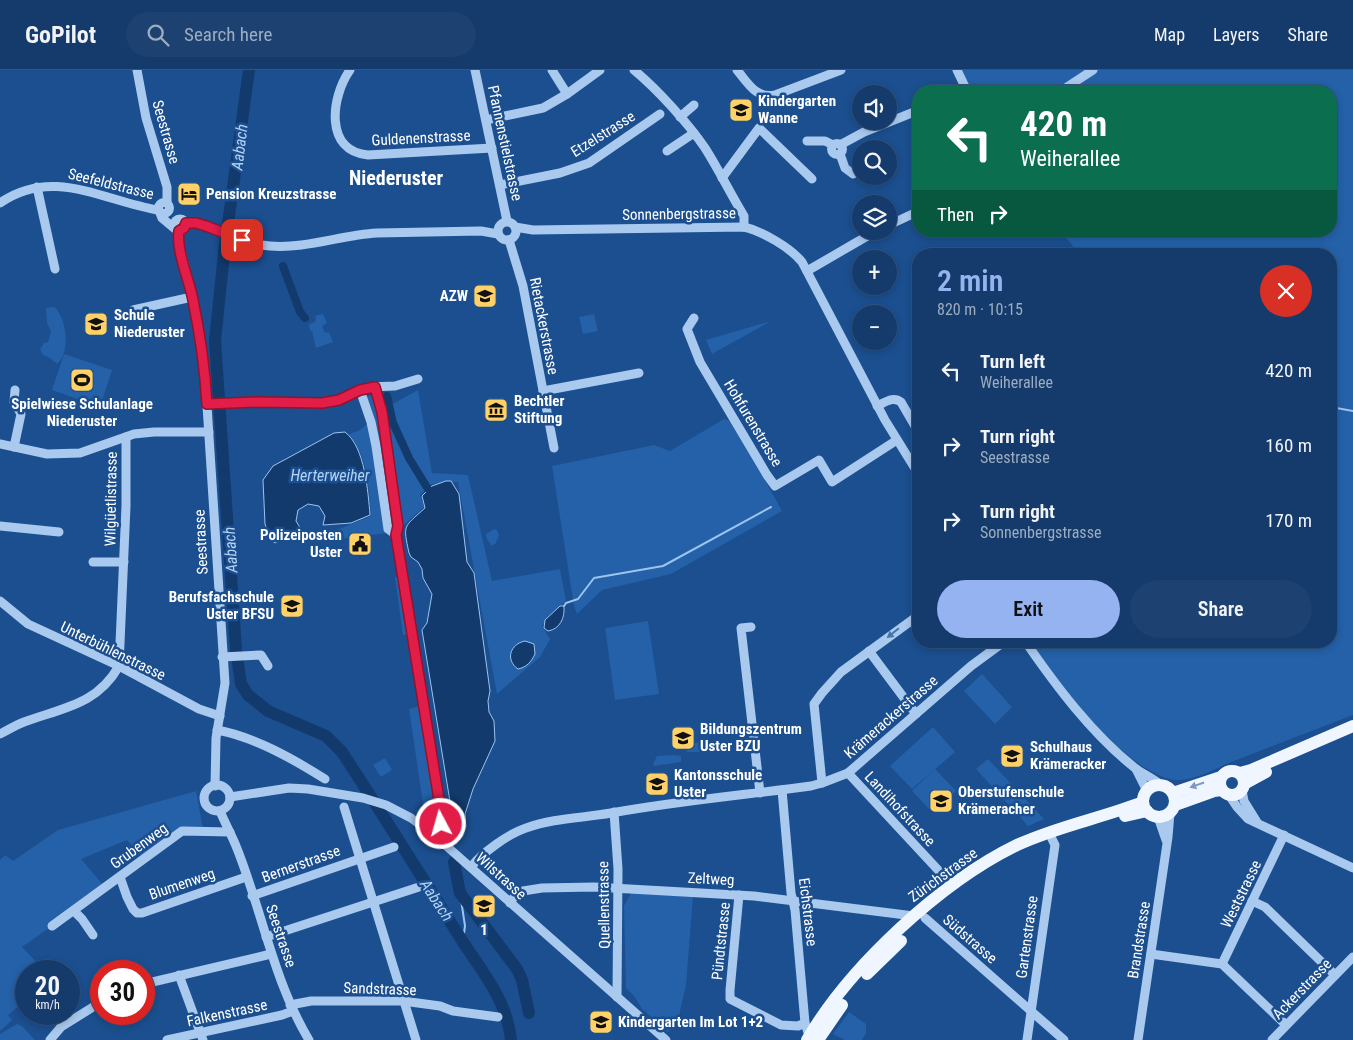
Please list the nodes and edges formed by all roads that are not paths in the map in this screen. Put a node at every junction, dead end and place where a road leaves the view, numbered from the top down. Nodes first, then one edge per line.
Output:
1 (137, 70) edge
2 (350, 70) edge
3 (475, 70) edge
4 (552, 70) edge
5 (600, 70) edge
6 (634, 70) edge
7 (737, 70) edge
8 (841, 70) edge
9 (957, 70) edge
10 (1093, 70) edge
11 (964, 85) edge
12 (1070, 85) edge
13 (567, 94) junction
14 (694, 106) dead end
15 (912, 113) edge
16 (660, 114) dead end
17 (680, 117) junction
18 (486, 120) junction
19 (694, 133) junction
20 (807, 141) dead end
21 (492, 148) junction
22 (838, 148) junction
23 (667, 151) dead end
24 (852, 173) edge
25 (722, 178) junction
26 (812, 179) dead end
27 (500, 185) junction
28 (37, 188) junction
29 (0, 203) edge
30 (169, 204) junction
31 (159, 212) junction
32 (912, 214) edge
33 (184, 221) junction
34 (507, 221) junction
35 (897, 221) edge
36 (744, 227) junction
37 (176, 230) junction
38 (498, 230) junction
39 (513, 233) junction
40 (860, 240) edge
41 (55, 268) dead end
42 (807, 271) junction
43 (192, 297) junction
44 (133, 310) dead end
45 (694, 318) dead end
46 (639, 373) dead end
47 (418, 379) dead end
48 (375, 387) junction
49 (15, 390) dead end
50 (360, 390) junction
51 (543, 390) junction
52 (211, 404) junction
53 (877, 406) junction
54 (912, 421) edge
55 (209, 432) junction
56 (126, 437) junction
57 (897, 440) junction
58 (0, 444) edge
59 (14, 447) junction
60 (554, 448) dead end
61 (912, 464) edge
62 (0, 526) edge
63 (59, 532) dead end
64 (396, 535) junction
65 (94, 562) dead end
66 (124, 562) junction
67 (0, 601) edge
68 (912, 620) edge
69 (751, 627) dead end
70 (995, 648) edge
71 (1030, 648) edge
72 (868, 651) junction
73 (226, 657) junction
74 (119, 666) junction
75 (268, 666) dead end
76 (916, 714) junction
77 (220, 716) junction
78 (1353, 726) edge
79 (217, 730) junction
80 (0, 734) edge
81 (1353, 735) edge
82 (1136, 769) junction
83 (848, 773) junction
84 (325, 778) dead end
85 (1242, 782) junction
86 (822, 783) junction
87 (1161, 785) joint
88 (215, 786) junction
89 (1224, 787) junction
90 (782, 790) junction
91 (760, 793) junction
92 (230, 797) junction
93 (1159, 804) junction
94 (344, 807) dead end
95 (220, 811) junction
96 (614, 812) junction
97 (1257, 822) junction
98 (230, 832) junction
99 (434, 835) junction
100 (1284, 835) junction
101 (1052, 839) junction
102 (394, 847) dead end
103 (360, 858) junction
104 (471, 868) junction
105 (1353, 868) edge
106 (120, 877) junction
107 (246, 877) junction
108 (952, 885) junction
109 (419, 887) dead end
110 (618, 889) junction
111 (739, 895) junction
112 (252, 896) junction
113 (793, 900) junction
114 (1252, 901) junction
115 (374, 902) junction
116 (510, 903) junction
117 (74, 911) junction
118 (919, 917) junction
119 (52, 926) dead end
120 (93, 935) dead end
121 (266, 938) junction
122 (271, 954) junction
123 (1151, 954) junction
124 (1353, 957) edge
125 (1222, 964) junction
126 (179, 975) junction
127 (1335, 975) junction
128 (155, 981) edge
129 (617, 997) junction
130 (404, 1001) junction
131 (292, 1008) junction
132 (90, 1009) edge
133 (1031, 1011) junction
134 (498, 1017) dead end
135 (1286, 1025) junction
136 (809, 1033) edge
137 (201, 1036) edge
138 (50, 1040) edge
139 (167, 1040) edge
140 (310, 1040) edge
141 (416, 1040) edge
142 (666, 1040) edge
143 (1027, 1040) edge
144 (1064, 1040) edge
145 (1138, 1040) edge
146 (1272, 1040) edge

1 - 30 street, Seestrasse
2 - 21 street, Guldenenstrasse
3 - 18 street, Pfannenstielstrasse
4 - 13 street
5 - 13 street
6 - 17 street
7 - 8 street
9 - 11 street
10 - 12 street
13 - 18 street
14 - 17 street
15 - 22 street
16 - 27 street, Etzelstrasse
17 - 19 street
18 - 21 street, Pfannenstielstrasse
19 - 23 street
19 - 25 street
20 - 22 street
21 - 27 street, Pfannenstielstrasse
22 - 24 street
25 - 26 street
25 - 36 street
27 - 34 street, Pfannenstielstrasse
28 - 29 street, Seefeldstrasse
28 - 31 street, Seefeldstrasse
28 - 41 street
30 - 31 street
30 - 33 street
31 - 37 street
32 - 35 street
33 - 37 street
33 - 38 street
34 - 38 street
34 - 39 street
36 - 39 street, Sonnenbergstrasse
36 - 42 street, Sonnenbergstrasse
37 - 43 street, Seestrasse
38 - 39 street
39 - 51 street, Rietackerstrasse
40 - 42 street
42 - 53 street, Sonnenbergstrasse
43 - 44 street
43 - 52 street, Seestrasse
45 - 57 street, Hohfurenstrasse
46 - 51 street
47 - 48 street
48 - 50 street
48 - 64 street
49 - 59 street
50 - 52 street
50 - 64 street
51 - 60 street, Rietackerstrasse
52 - 55 street, Seestrasse
53 - 54 street
53 - 57 street, Sonnenbergstrasse
55 - 56 street
55 - 73 street, Seestrasse
56 - 59 street
56 - 66 street, Wilgüetlistrasse
57 - 61 street, Sonnenbergstrasse
58 - 59 street
62 - 63 street
64 - 99 street
65 - 66 street, Wilgüetlistrasse
66 - 74 street, Wilgüetlistrasse
67 - 74 street, Unterbühlenstrasse
68 -> 72 street
69 - 91 street
70 - 76 street, Krämerackerstrasse
71 - 82 street
72 - 76 street
72 - 86 street
73 - 75 street
73 - 77 street, Seestrasse
74 - 77 street, Unterbühlenstrasse
74 - 80 street
76 - 83 street, Krämerackerstrasse
77 - 79 street, Seestrasse
78 - 85 main road
79 - 84 street
79 - 88 street, Seestrasse
81 - 85 main road
82 - 87 street
82 - 93 street
83 - 86 street, Krämerackerstrasse
83 - 108 street, Landihofstrasse
85 - 89 main road
85 - 89 main road
85 - 97 street
86 - 90 street, Krämerackerstrasse
87 - 93 main road
88 - 92 street
88 - 95 street
89 - 93 main road, Zürichstrasse
89 - 97 street
90 - 91 street, Krämerackerstrasse
90 - 113 street, Eichstrasse
91 - 96 street, Krämerackerstrasse
92 - 95 street
92 - 99 street, Wilstrasse
93 - 101 main road, Zürichstrasse
93 - 108 main road, Zürichstrasse
93 - 123 street, Brandstrasse
94 - 103 street
95 - 98 street, Seestrasse
96 - 104 street, Krämerackerstrasse
96 - 110 street, Quellenstrasse
97 - 100 street
98 - 106 street, Grubenweg
98 - 107 street, Seestrasse
99 - 104 street, Wilstrasse
100 - 105 street
100 - 114 street, Weststrasse
101 - 118 main road, Zürichstrasse
101 - 133 street, Gartenstrasse
102 - 103 street, Bernerstrasse
103 - 112 street, Bernerstrasse
103 - 115 street
104 - 116 street, Wilstrasse
106 - 107 street, Blumenweg
106 - 117 street, Grubenweg
107 - 112 street, Seestrasse
108 - 118 main road, Zürichstrasse
109 - 115 street
110 - 111 street, Zeltweg
110 - 116 street, Zeltweg
110 - 129 street, Quellenstrasse
111 - 113 street, Zeltweg
111 - 136 street, Pündtstrasse
112 - 121 street, Seestrasse
113 - 118 street, Zeltweg
113 - 136 street, Eichstrasse
114 - 125 street, Weststrasse
114 - 127 street
115 - 121 street
115 - 130 street
116 - 129 street, Wilstrasse
117 - 119 street, Grubenweg
117 - 120 street
118 - 133 street, Südstrasse
118 - 136 main road, Zürichstrasse
121 - 122 street, Seestrasse
122 - 126 street
122 - 131 street, Seestrasse
123 - 125 street
123 - 145 street, Brandstrasse
124 - 127 street, Ackerstrasse
125 - 135 street
126 - 128 street
126 - 137 street
127 - 135 street, Ackerstrasse
129 - 142 street, Wilstrasse
130 - 131 street, Sandstrasse
130 - 134 street, Sandstrasse
130 - 141 street
131 - 137 street, Falkenstrasse
131 - 140 street, Seestrasse
132 - 138 street
133 - 143 street, Gartenstrasse
133 - 144 street, Südstrasse
135 - 146 street, Ackerstrasse
137 - 139 street, Falkenstrasse

